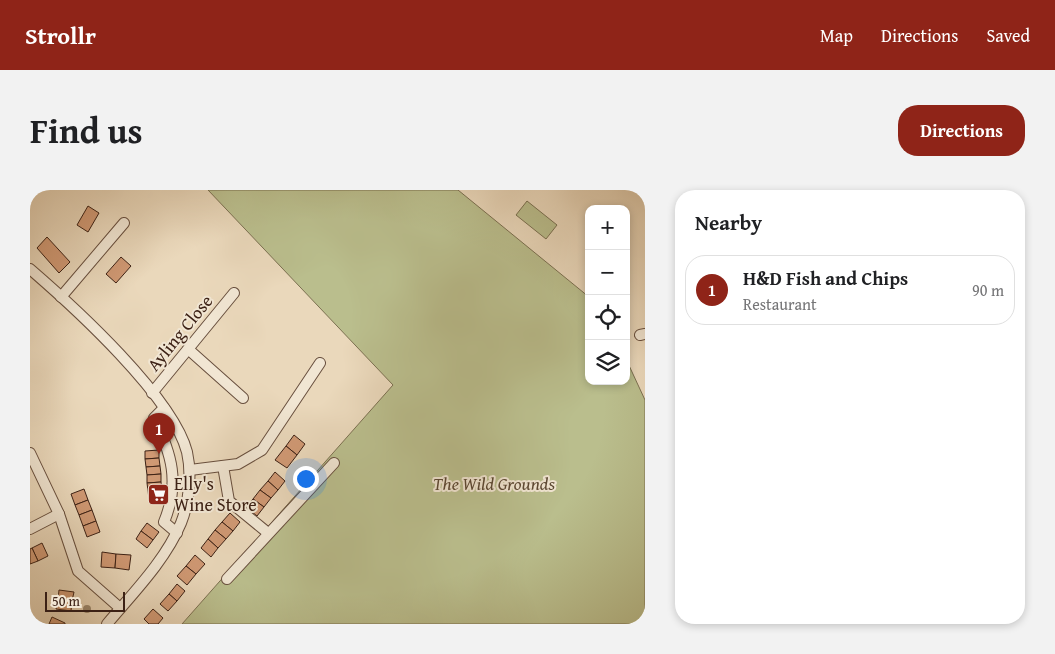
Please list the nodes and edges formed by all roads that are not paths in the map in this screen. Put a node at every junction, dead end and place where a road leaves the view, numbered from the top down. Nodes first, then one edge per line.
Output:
1 (124, 223) dead end
2 (30, 269) edge
3 (234, 293) dead end
4 (61, 298) junction
5 (188, 349) junction
6 (320, 363) dead end
7 (152, 393) junction
8 (243, 398) dead end
9 (164, 408) junction
10 (30, 453) edge
11 (334, 463) dead end
12 (223, 466) junction
13 (190, 470) junction
14 (60, 514) junction
15 (30, 529) edge
16 (177, 533) junction
17 (268, 533) junction
18 (227, 579) dead end
19 (120, 608) junction
20 (107, 624) edge

1 - 4 street
2 - 4 street
3 - 5 street, Ayling Close
4 - 7 street
5 - 7 street, Ayling Close
5 - 8 street
6 - 12 street
7 - 9 street
9 - 13 street
9 - 16 street
10 - 14 street
11 - 17 street
12 - 13 street
12 - 17 street
13 - 16 street
14 - 15 street
14 - 19 street
16 - 19 street
17 - 18 street
19 - 20 street

